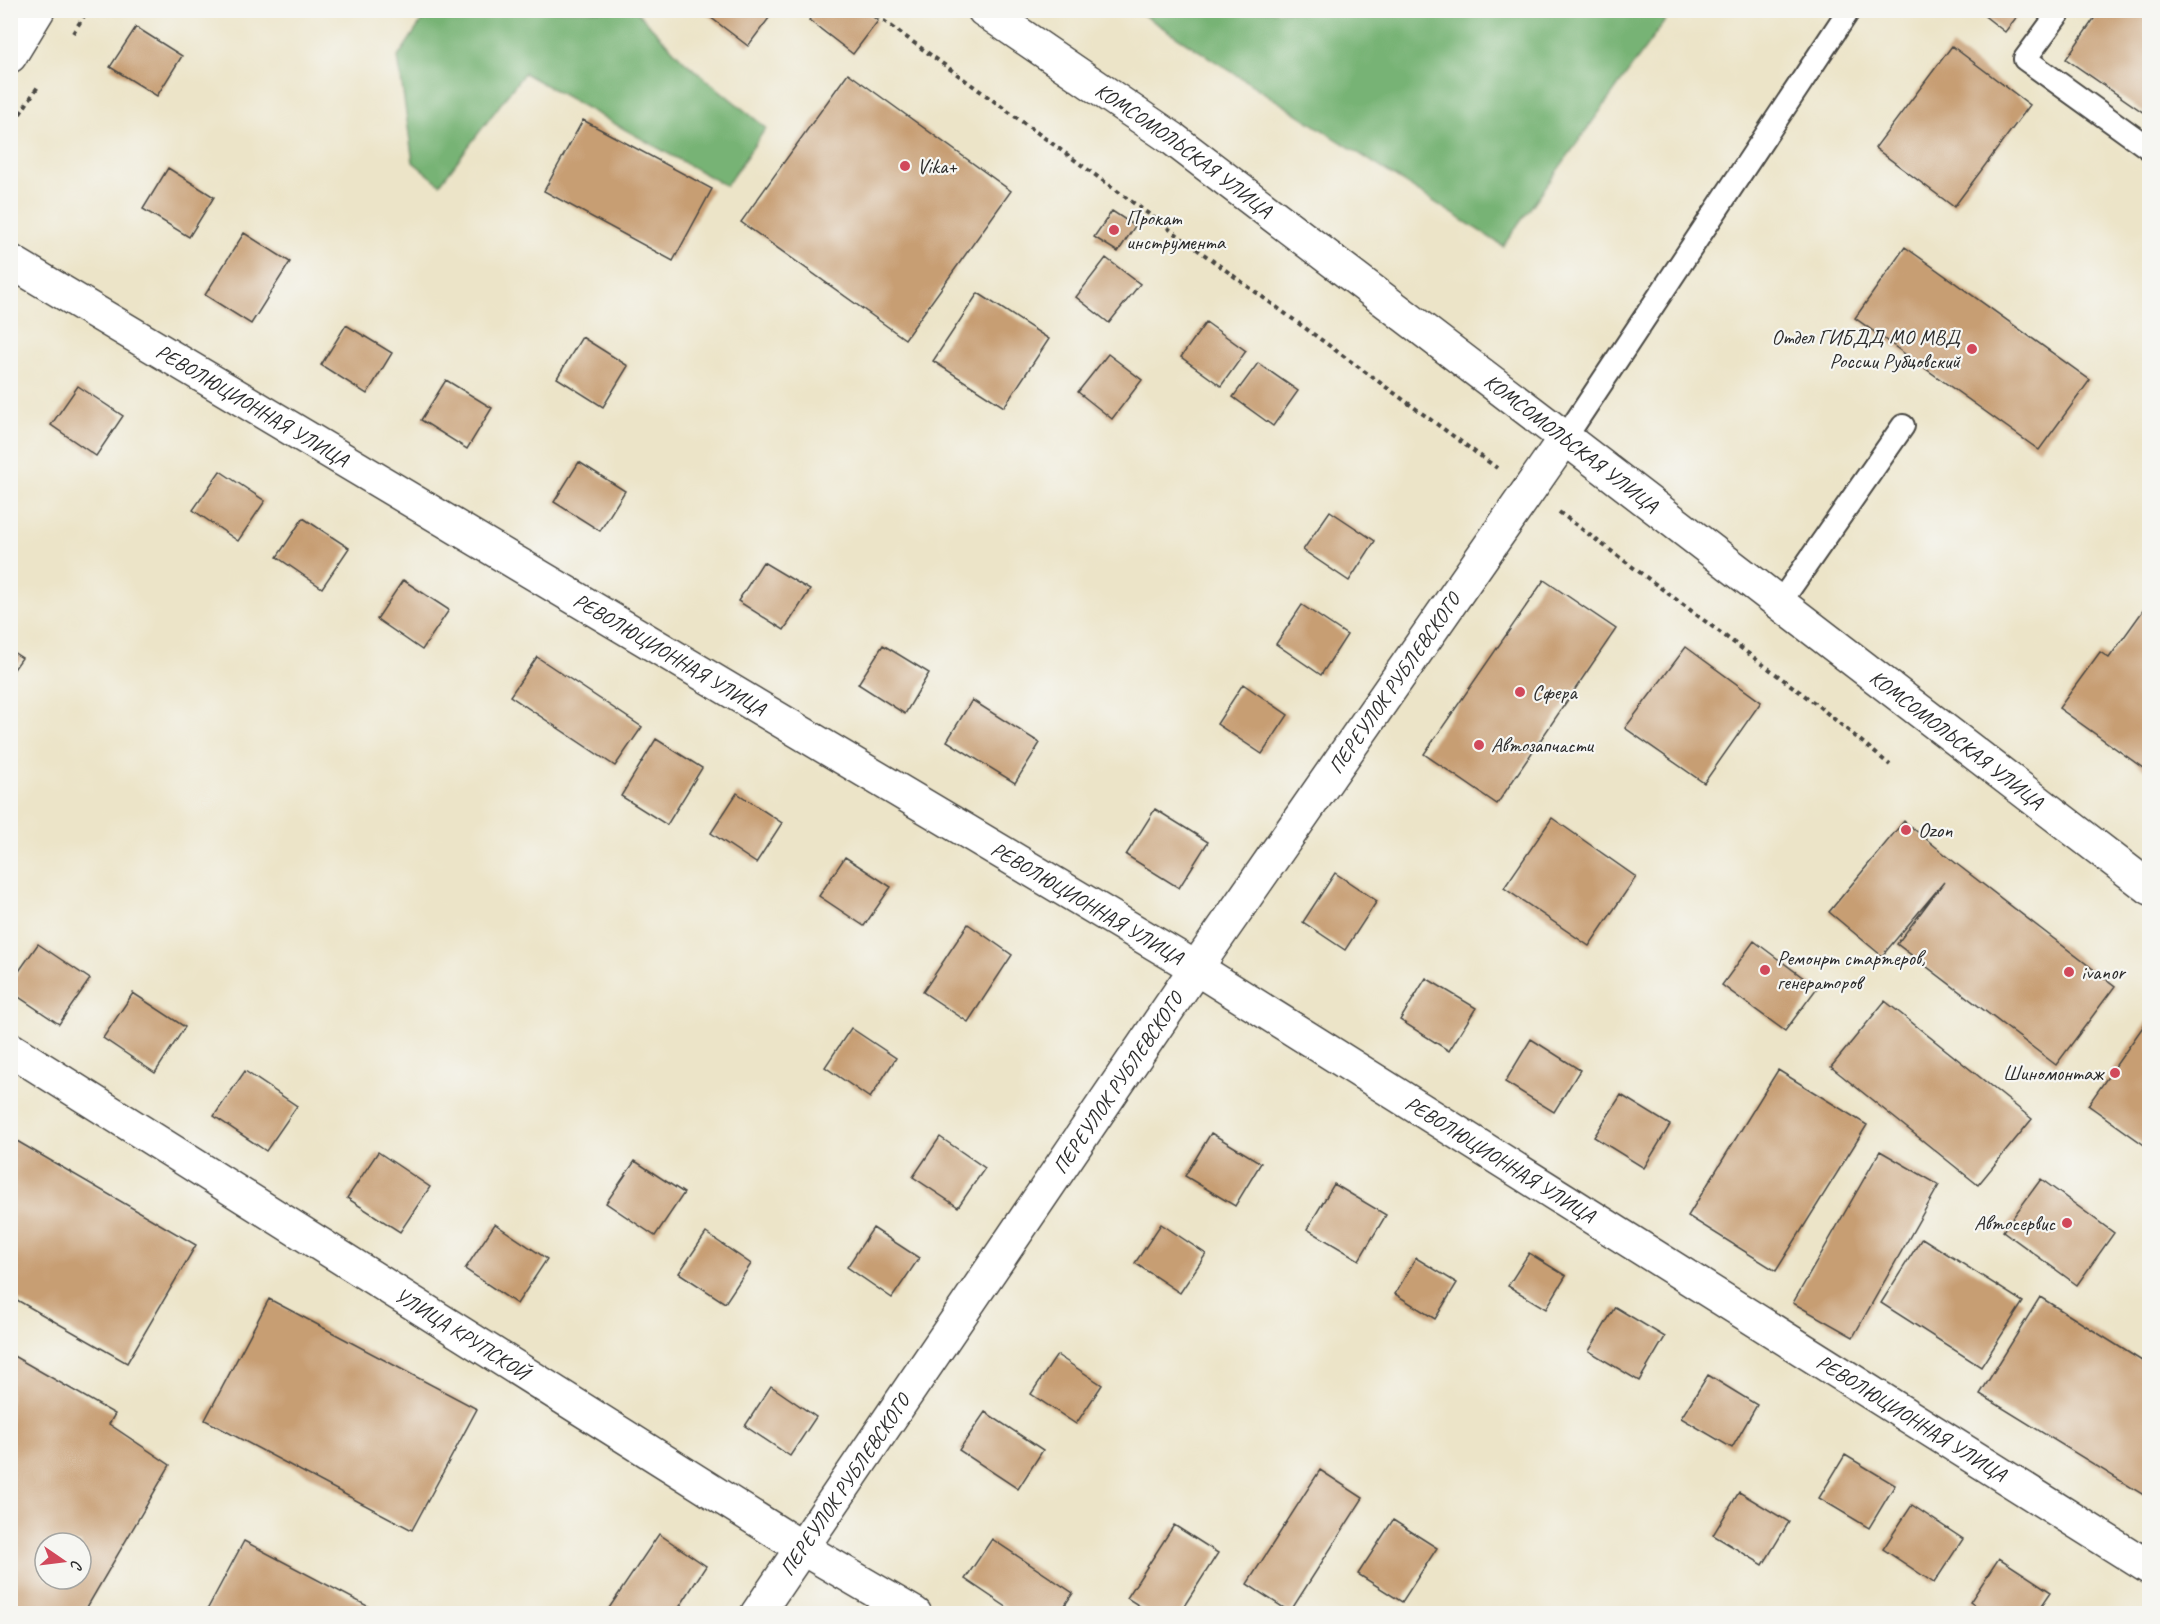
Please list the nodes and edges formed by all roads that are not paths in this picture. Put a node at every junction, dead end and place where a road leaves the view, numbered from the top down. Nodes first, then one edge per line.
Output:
1 (38, 10) edge
2 (984, 10) edge
3 (1848, 10) edge
4 (2061, 10) edge
5 (10, 56) edge
6 (2150, 149) edge
7 (10, 261) edge
8 (1903, 426) dead end
9 (1565, 438) junction
10 (1779, 604) junction
11 (2150, 888) edge
12 (1196, 968) junction
13 (10, 1049) edge
14 (802, 1548) junction
15 (2150, 1568) edge
16 (757, 1614) edge
17 (915, 1614) edge

1 - 5 street
2 - 9 street, КОМСОМОЛЬСКАЯ УЛИЦА
3 - 9 lane
4 - 6 lane
7 - 12 street, РЕВОЛЮЦИОННАЯ УЛИЦА
8 - 10 lane
9 - 10 street, КОМСОМОЛЬСКАЯ УЛИЦА
9 - 12 street, ПЕРЕУЛОК РУБЛЕВСКОГО
10 - 11 street, КОМСОМОЛЬСКАЯ УЛИЦА
12 - 14 street, ПЕРЕУЛОК РУБЛЕВСКОГО
12 - 15 street, РЕВОЛЮЦИОННАЯ УЛИЦА
13 - 14 street, УЛИЦА КРУПСКОЙ
14 - 16 street, ПЕРЕУЛОК РУБЛЕВСКОГО
14 - 17 street, УЛИЦА КРУПСКОЙ

